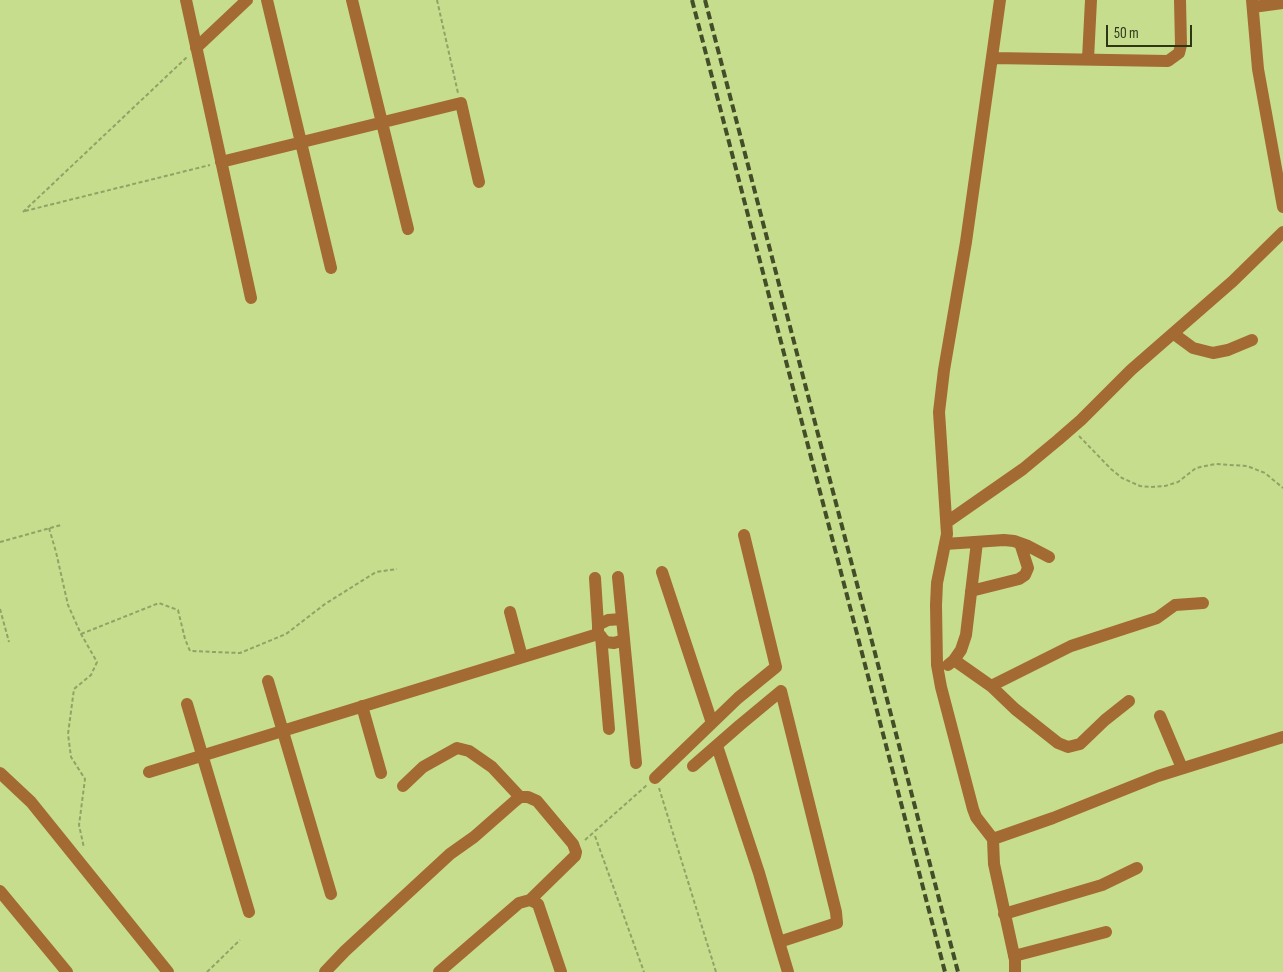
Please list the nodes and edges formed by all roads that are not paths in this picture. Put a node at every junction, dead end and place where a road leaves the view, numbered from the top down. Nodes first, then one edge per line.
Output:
1 (186, 0) edge
2 (247, 0) edge
3 (266, 0) edge
4 (352, 0) edge
5 (1000, 0) edge
6 (1090, 0) edge
7 (1180, 0) edge
8 (1252, 3) edge
9 (1283, 3) edge
10 (196, 48) junction
11 (993, 58) junction
12 (1088, 59) junction
13 (382, 122) junction
14 (301, 142) junction
15 (221, 162) junction
16 (479, 182) dead end
17 (1283, 207) edge
18 (408, 229) dead end
19 (1283, 232) edge
20 (331, 268) dead end
21 (251, 298) dead end
22 (1174, 334) junction
23 (1252, 340) dead end
24 (947, 522) junction
25 (744, 535) dead end
26 (977, 542) junction
27 (1020, 543) junction
28 (945, 544) junction
29 (1049, 558) dead end
30 (662, 572) dead end
31 (618, 577) dead end
32 (595, 578) dead end
33 (971, 591) junction
34 (1203, 603) dead end
35 (510, 612) dead end
36 (622, 619) junction
37 (599, 632) junction
38 (624, 640) junction
39 (522, 657) junction
40 (954, 660) junction
41 (939, 672) junction
42 (268, 681) dead end
43 (991, 686) junction
44 (1129, 701) dead end
45 (187, 704) dead end
46 (362, 706) junction
47 (1160, 716) dead end
48 (712, 723) junction
49 (609, 729) dead end
50 (282, 731) junction
51 (1283, 737) edge
52 (717, 746) junction
53 (201, 755) junction
54 (636, 763) dead end
55 (693, 766) dead end
56 (1182, 768) junction
57 (148, 772) dead end
58 (0, 773) edge
59 (381, 773) dead end
60 (656, 778) road end
61 (403, 786) dead end
62 (520, 797) junction
63 (993, 839) junction
64 (1137, 868) dead end
65 (0, 891) edge
66 (331, 894) dead end
67 (530, 900) junction
68 (249, 912) dead end
69 (1004, 914) junction
70 (1106, 932) dead end
71 (779, 942) junction
72 (1014, 956) junction
73 (66, 972) edge
74 (168, 972) edge
75 (325, 972) edge
76 (439, 972) edge
77 (561, 972) edge
78 (788, 972) edge
79 (1015, 972) edge

1 - 10 street
2 - 10 street
3 - 14 street
4 - 13 street
5 - 11 street
6 - 12 street
7 - 12 street
8 - 9 street
8 - 17 street
10 - 15 street
11 - 12 street
11 - 24 street
13 - 14 street
13 - 16 street
13 - 18 street
14 - 15 street
14 - 20 street
15 - 21 street
19 - 22 street
22 - 23 street
22 - 24 street
24 - 28 street
25 - 48 street
26 - 27 street
26 - 28 street
26 - 33 street
27 - 29 street
27 - 33 street
28 - 41 street
30 - 48 street
31 - 36 street
32 - 37 street
33 - 40 street
34 - 43 street
35 - 39 street
36 - 37 street
36 - 38 street
37 - 38 street
37 - 39 street
37 - 49 street
38 - 54 street
39 - 46 street
40 - 41 street
40 - 43 street
41 - 63 street
42 - 50 street
43 - 44 street
45 - 53 street
46 - 50 street
46 - 59 street
47 - 56 street
48 - 60 street
50 - 53 street
50 - 66 street
51 - 56 street
52 - 55 street
52 - 71 street
52 - 71 street
53 - 57 street
53 - 68 street
56 - 63 street
58 - 74 street
61 - 62 street
62 - 67 street
62 - 75 street
63 - 69 street
64 - 69 street
65 - 73 street
67 - 76 street
67 - 77 street
69 - 72 street
70 - 72 street
71 - 78 street
72 - 79 street

